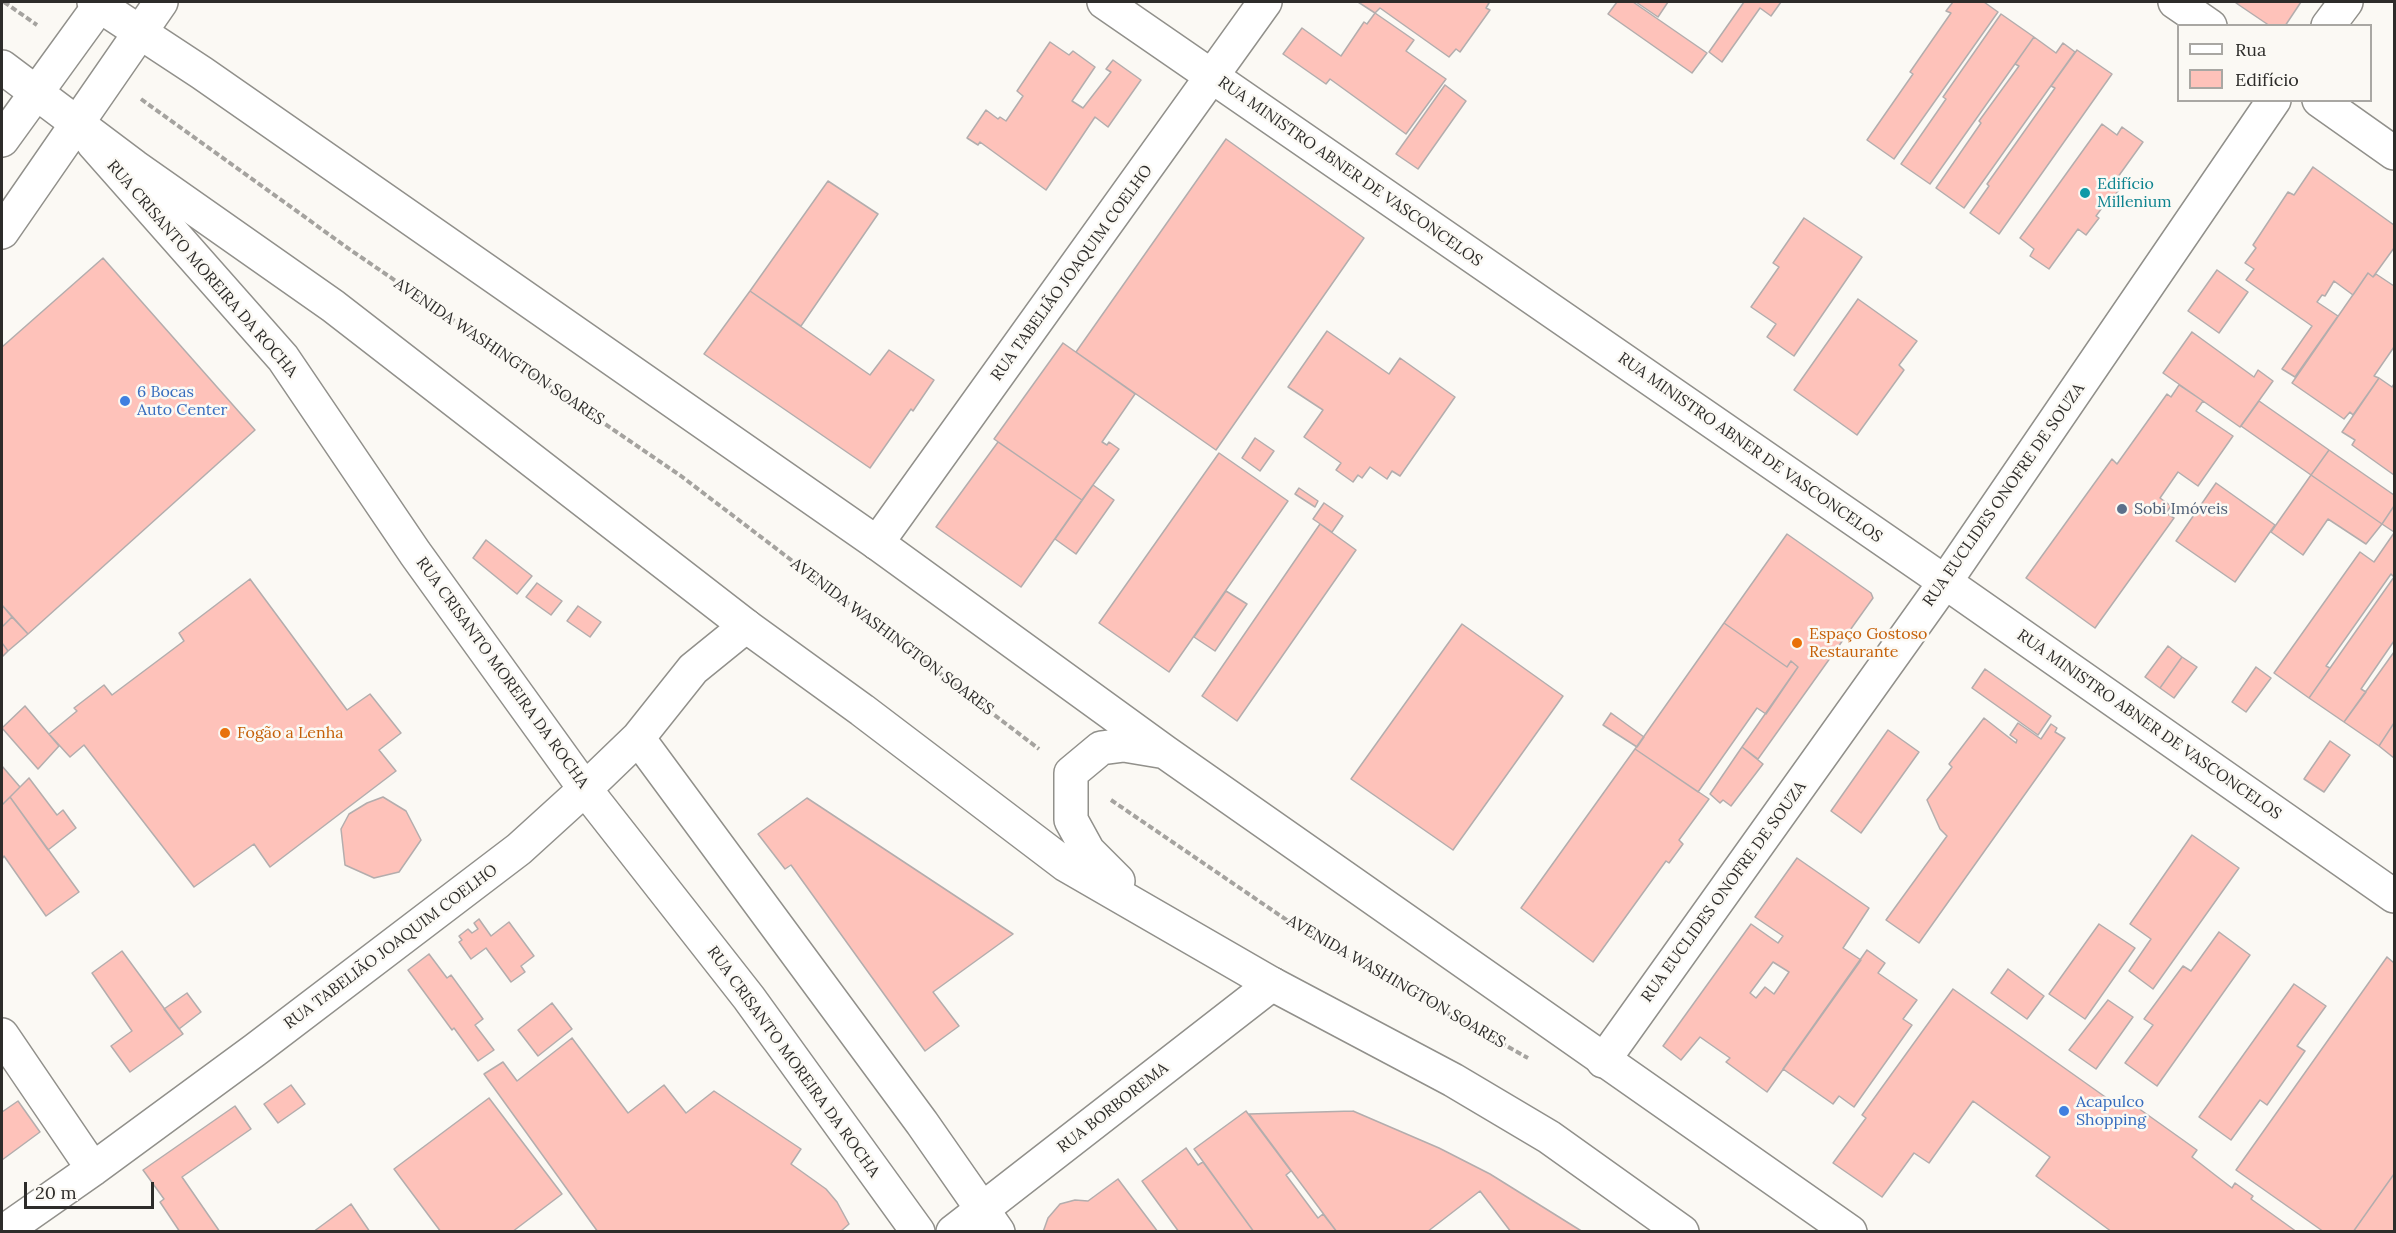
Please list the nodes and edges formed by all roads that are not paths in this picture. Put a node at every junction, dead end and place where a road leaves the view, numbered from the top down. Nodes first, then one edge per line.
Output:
1 (98, 2) edge
2 (161, 2) edge
3 (1104, 2) edge
4 (1265, 2) edge
5 (2175, 2) edge
6 (2346, 2) edge
7 (2207, 24) edge
8 (2330, 24) edge
9 (140, 32) junction
10 (2, 67) edge
11 (1213, 77) junction
12 (35, 93) junction
13 (2273, 102) edge
14 (2322, 102) edge
15 (76, 123) junction
16 (2, 140) edge
17 (2394, 153) edge
18 (2, 232) edge
19 (877, 543) junction
20 (1945, 582) junction
21 (746, 626) junction
22 (638, 738) junction
23 (1165, 752) junction
24 (585, 789) junction
25 (2394, 896) edge
26 (1152, 914) junction
27 (1272, 984) junction
28 (2, 1035) edge
29 (1603, 1060) junction
30 (93, 1169) junction
31 (990, 1220) edge
32 (3, 1232) edge
33 (918, 1232) edge
34 (953, 1232) edge
35 (1682, 1232) edge
36 (1850, 1232) edge

1 - 9 main road
1 - 12 main road
2 - 9 main road
3 - 11 main road, RUA MINISTRO ABNER DE VASCONCELOS
4 - 11 main road, RUA TABELIÃO JOAQUIM COELHO
5 - 7 main road
6 - 8 main road
9 - 15 main road
9 - 19 main road
10 - 12 main road
11 - 19 main road, RUA TABELIÃO JOAQUIM COELHO
11 - 20 main road, RUA MINISTRO ABNER DE VASCONCELOS
12 - 15 main road
12 - 16 main road
13 - 20 main road, RUA EUCLIDES ONOFRE DE SOUZA
14 - 17 main road
15 - 18 main road
15 - 21 main road
15 - 24 main road, RUA CRISANTO MOREIRA DA ROCHA
19 - 23 main road
20 - 25 main road, RUA MINISTRO ABNER DE VASCONCELOS
20 - 29 main road, RUA EUCLIDES ONOFRE DE SOUZA
21 - 22 main road, RUA TABELIÃO JOAQUIM COELHO
21 - 26 main road
22 - 24 main road, RUA TABELIÃO JOAQUIM COELHO
22 - 31 main road
23 - 26 main road
23 - 29 main road
24 - 30 main road, RUA TABELIÃO JOAQUIM COELHO
24 - 33 main road, RUA CRISANTO MOREIRA DA ROCHA
26 - 27 main road
27 - 31 main road, RUA BORBOREMA
27 - 35 main road
28 - 30 main road
29 - 36 main road
30 - 32 main road, RUA TABELIÃO JOAQUIM COELHO
31 - 34 main road, RUA BORBOREMA

